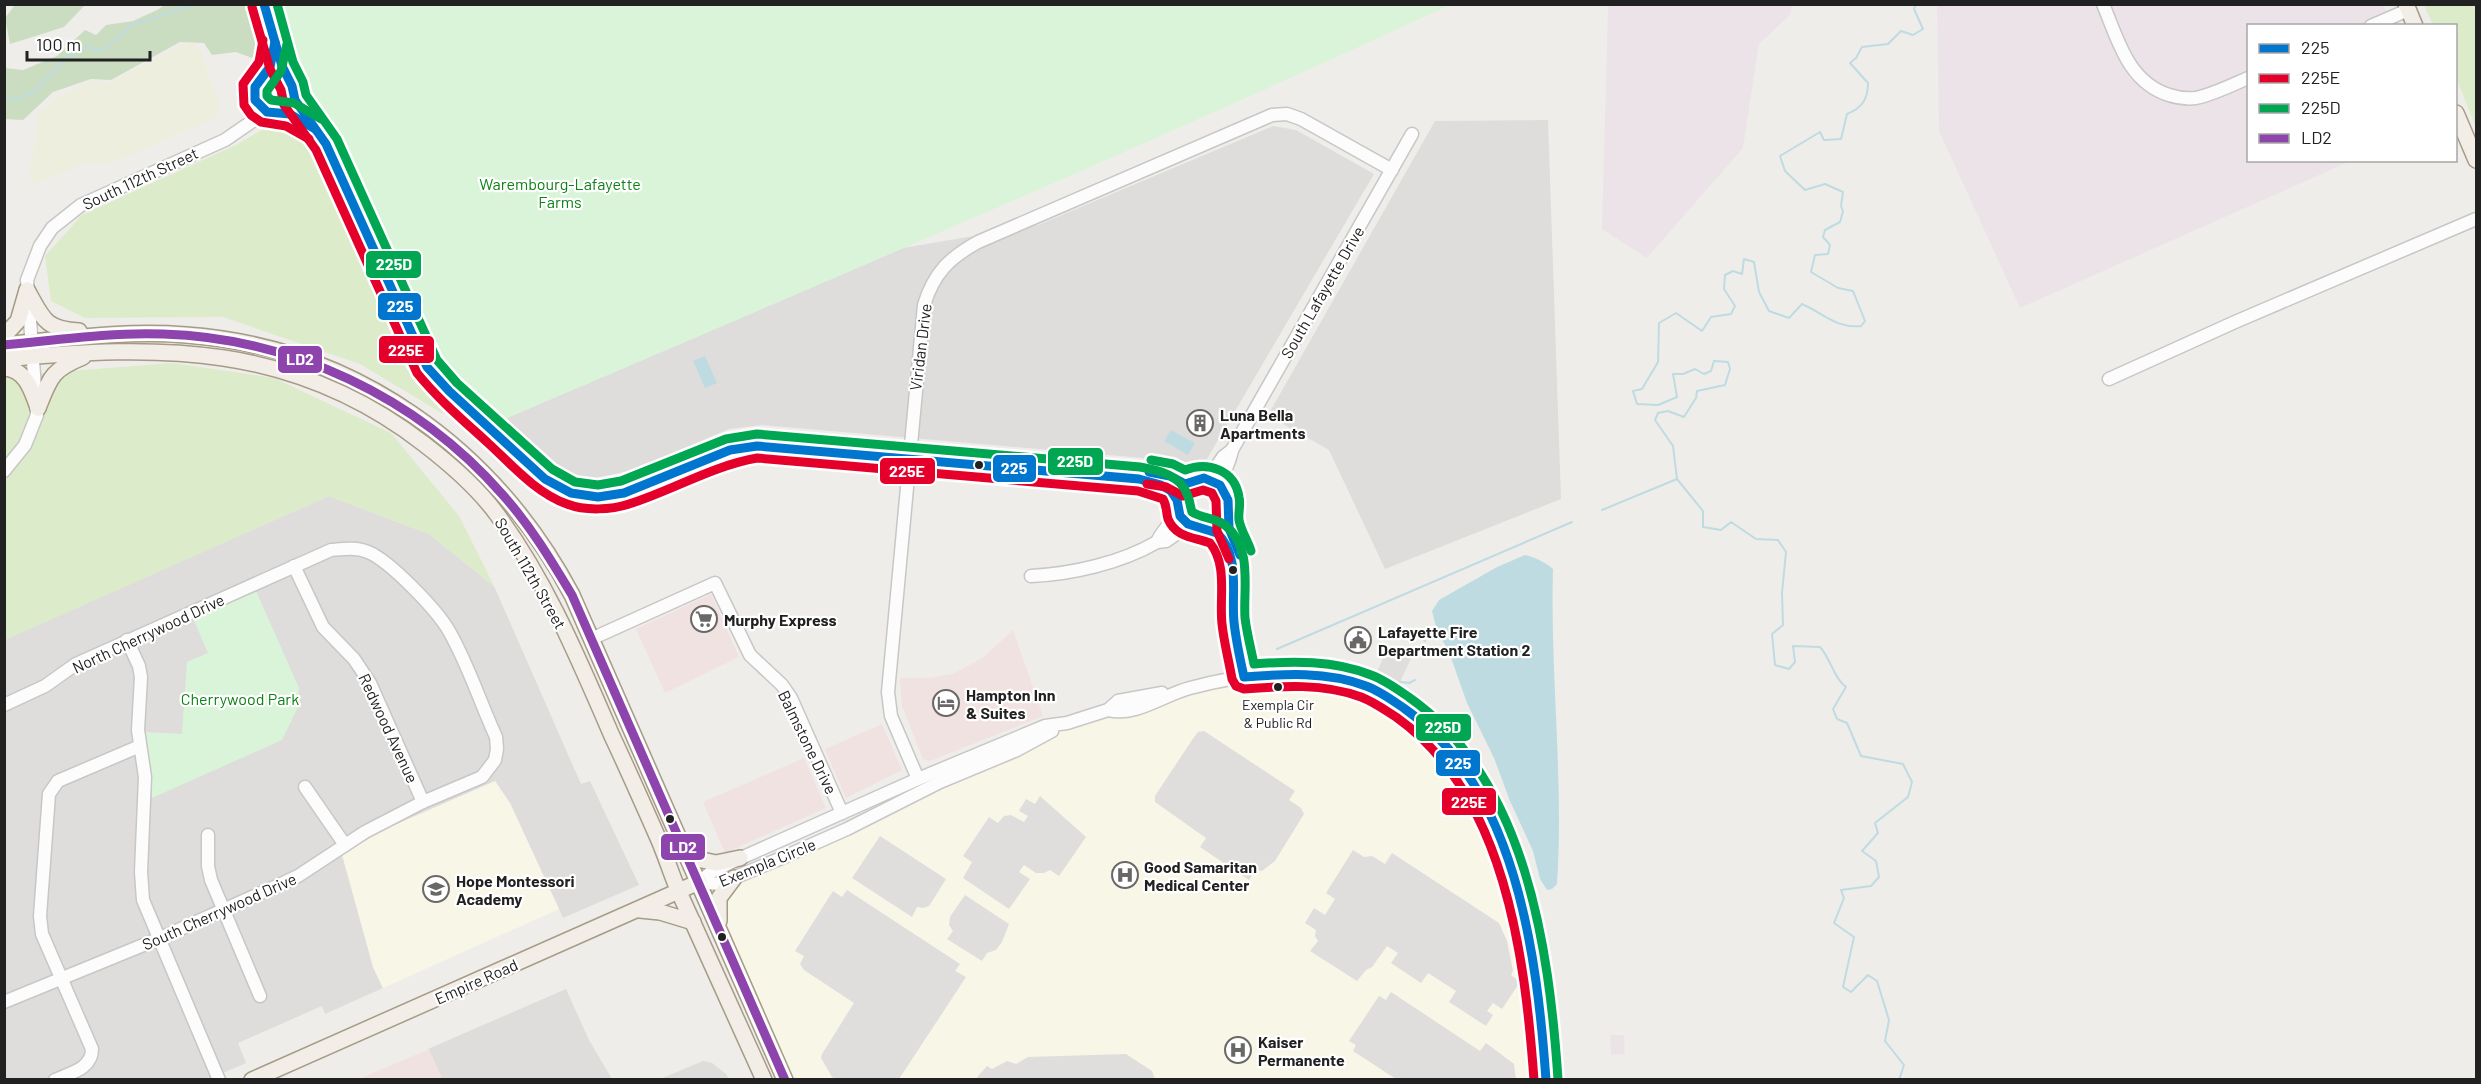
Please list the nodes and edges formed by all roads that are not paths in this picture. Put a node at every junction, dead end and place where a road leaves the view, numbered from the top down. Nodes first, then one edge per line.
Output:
1 (264, 4) edge
2 (2103, 4) edge
3 (2407, 7) edge
4 (2375, 24) edge
5 (2414, 24) edge
6 (275, 42) junction
7 (266, 76) junction
8 (2247, 78) edge
9 (288, 79) junction
10 (294, 93) junction
11 (255, 99) junction
12 (276, 113) junction
13 (2457, 116) edge
14 (315, 129) junction
15 (1412, 134) dead end
16 (212, 145) junction
17 (2476, 160) edge
18 (1392, 170) junction
19 (2476, 219) edge
20 (27, 290) junction
21 (127, 334) junction
22 (4, 336) edge
23 (4, 345) edge
24 (33, 349) junction
25 (96, 353) junction
26 (4, 359) edge
27 (4, 368) edge
28 (2109, 380) dead end
29 (38, 408) junction
30 (1232, 450) junction
31 (910, 454) junction
32 (4, 471) edge
33 (1209, 478) junction
34 (1185, 484) junction
35 (1223, 488) junction
36 (1177, 505) junction
37 (1226, 513) junction
38 (1189, 525) junction
39 (1208, 528) junction
40 (1157, 542) junction
41 (294, 566) junction
42 (1031, 576) dead end
43 (591, 639) junction
44 (128, 640) junction
45 (1249, 677) junction
46 (4, 705) edge
47 (1067, 723) junction
48 (140, 746) junction
49 (918, 779) junction
50 (305, 787) dead end
51 (423, 802) junction
52 (842, 813) junction
53 (208, 835) dead end
54 (345, 845) junction
55 (688, 856) junction
56 (740, 858) junction
57 (734, 878) junction
58 (699, 882) junction
59 (679, 891) junction
60 (637, 909) junction
61 (223, 910) junction
62 (693, 922) junction
63 (719, 927) junction
64 (158, 939) junction
65 (60, 978) junction
66 (260, 996) dead end
67 (4, 1002) edge
68 (55, 1080) edge
69 (219, 1080) edge
70 (252, 1080) edge
71 (764, 1080) edge
72 (785, 1080) edge
73 (1546, 1080) edge

1 - 6 street
2 - 8 street
3 - 4 street
3 - 5 main road
6 - 7 street
6 - 9 street
7 - 9 street
7 - 11 street
9 - 10 street
10 - 12 street
10 - 14 street
11 - 12 street
11 - 16 street, South 112th Street
12 - 14 street
12 - 16 street, South 112th Street
13 - 17 main road
14 - 31 street
15 - 18 street, South Lafayette Drive
16 - 20 street, South 112th Street
18 - 30 street, South Lafayette Drive
18 - 31 street, Viridan Drive
19 - 28 street
20 - 21 main road
20 - 22 main road
20 - 24 street, South 112th Street
21 - 24 main road, South 112th Street
21 - 43 main road, South 112th Street
23 - 24 main road
24 - 25 main road, South 112th Street
24 - 26 main road
24 - 29 street
25 - 29 main road
25 - 59 main road, South 112th Street
27 - 29 main road
29 - 32 street
30 - 33 street, South Lafayette Drive
30 - 35 street, South Lafayette Drive
31 - 34 street
31 - 36 street
31 - 49 street, Viridan Drive
33 - 34 street
33 - 35 street
34 - 36 street
35 - 37 street
36 - 38 street
36 - 40 street
37 - 39 street
37 - 45 street
38 - 39 street
38 - 40 street
39 - 45 street
40 - 42 street
41 - 44 street, North Cherrywood Drive
41 - 51 street, Redwood Avenue
41 - 51 street, North Cherrywood Drive
43 - 52 street, Balmstone Drive
43 - 55 main road, South 112th Street
44 - 46 street, North Cherrywood Drive
44 - 48 street
45 - 47 street, Exempla Circle
45 - 73 street, Exempla Circle
47 - 49 street, Exempla Circle
47 - 57 street, Exempla Circle
48 - 64 street
48 - 65 street
49 - 52 street, Exempla Circle
50 - 54 street
51 - 54 street, South Cherrywood Drive
52 - 56 street, Exempla Circle
53 - 61 street
54 - 61 street, South Cherrywood Drive
55 - 56 main road
55 - 58 main road, South 112th Street
56 - 58 street, Exempla Circle
57 - 58 street, Exempla Circle
57 - 63 main road
58 - 59 main road, Empire Road
58 - 63 main road, South 112th Street
59 - 60 main road, Empire Road
59 - 62 main road, South 112th Street
60 - 62 main road
60 - 70 main road, Empire Road
61 - 64 street, South Cherrywood Drive
61 - 66 street
62 - 71 main road, South 112th Street
63 - 72 main road, South 112th Street
64 - 65 street, South Cherrywood Drive
64 - 69 street
65 - 67 street, South Cherrywood Drive
65 - 68 street

